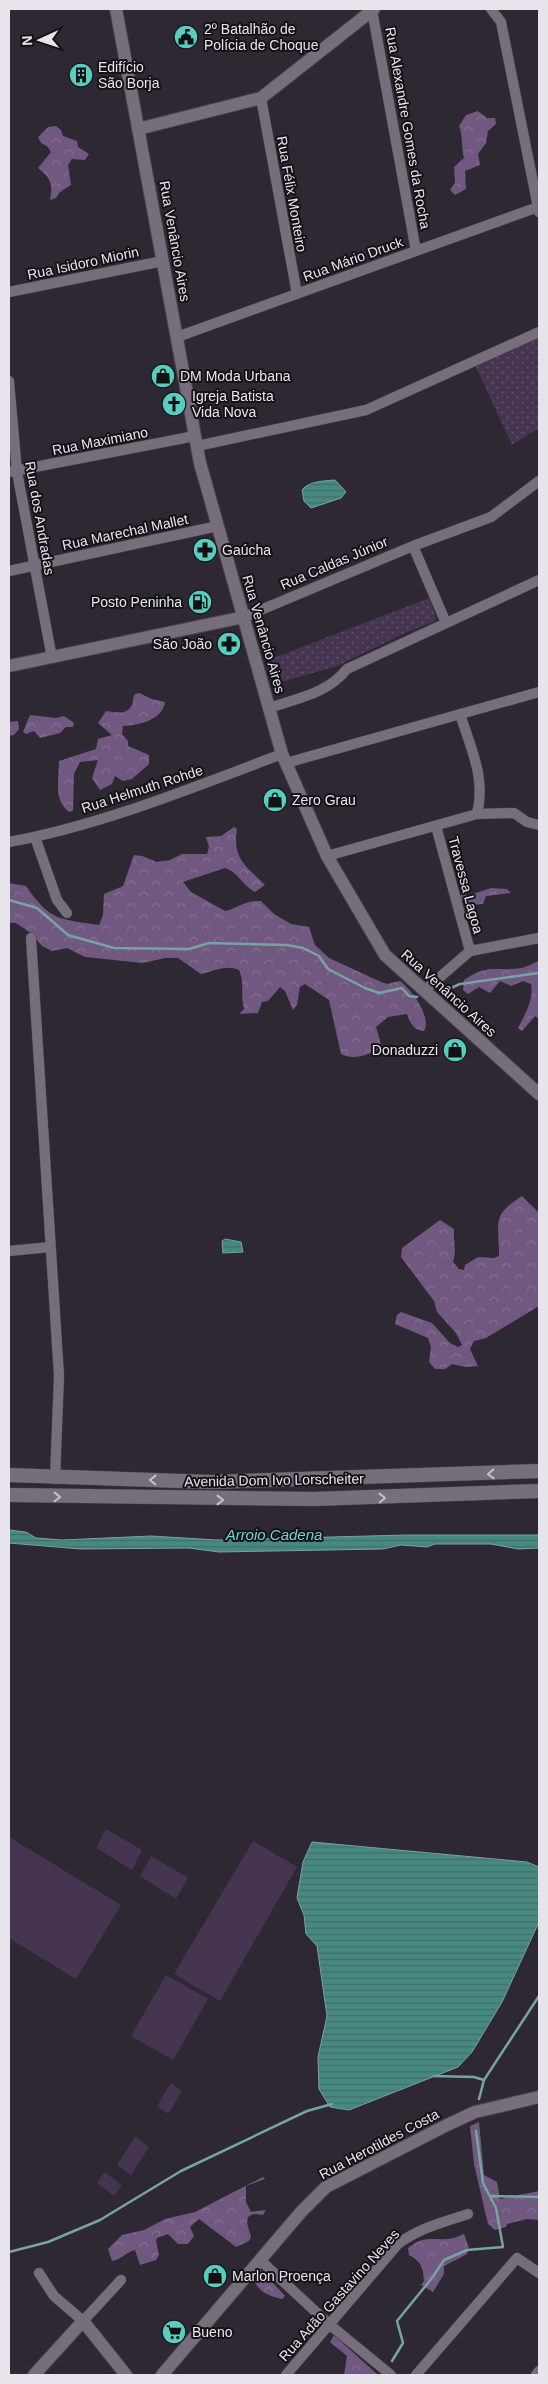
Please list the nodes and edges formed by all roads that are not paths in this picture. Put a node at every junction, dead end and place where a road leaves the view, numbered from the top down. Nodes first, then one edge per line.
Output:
1 (116, 9) edge
2 (373, 9) edge
3 (491, 9) edge
4 (261, 98) junction
5 (138, 129) junction
6 (539, 209) edge
7 (416, 251) junction
8 (163, 261) junction
9 (9, 292) edge
10 (297, 294) junction
11 (539, 332) edge
12 (177, 336) junction
13 (9, 381) edge
14 (196, 441) junction
15 (13, 472) edge
16 (539, 481) edge
17 (218, 526) junction
18 (413, 546) junction
19 (34, 565) junction
20 (9, 571) edge
21 (539, 580) edge
22 (244, 617) junction
23 (446, 623) junction
24 (52, 658) junction
25 (9, 666) edge
26 (539, 692) edge
27 (269, 708) junction
28 (460, 714) junction
29 (284, 759) junction
30 (477, 814) junction
31 (539, 825) edge
32 (436, 826) junction
33 (35, 837) junction
34 (9, 842) edge
35 (327, 856) junction
36 (67, 913) dead end
37 (31, 938) dead end
38 (539, 938) edge
39 (470, 951) junction
40 (424, 991) junction
41 (539, 1094) edge
42 (50, 1247) junction
43 (9, 1251) edge
44 (539, 1472) edge
45 (9, 1475) edge
46 (55, 1478) junction
47 (539, 1492) edge
48 (9, 1495) edge
49 (539, 2097) edge
50 (468, 2214) dead end
51 (260, 2260) junction
52 (39, 2272) dead end
53 (539, 2273) edge
54 (121, 2280) dead end
55 (83, 2321) junction
56 (330, 2325) junction
57 (539, 2371) edge
58 (34, 2375) edge
59 (126, 2375) edge
60 (162, 2375) edge
61 (286, 2375) edge
62 (391, 2375) edge
63 (416, 2375) edge
64 (536, 2375) edge

1 - 5 street, Rua Venâncio Aires
2 - 4 street
2 - 7 street, Rua Alexandre Gomes da Rocha
3 - 6 street
4 - 5 street
4 - 10 street, Rua Félix Monteiro
5 - 8 street, Rua Venâncio Aires
6 - 7 street, Rua Mário Druck
7 - 10 street, Rua Mário Druck
8 - 9 street, Rua Isidoro Miorin
8 - 12 street, Rua Venâncio Aires
10 - 12 street, Rua Mário Druck
11 - 14 street, Rua Maximiano
12 - 14 street, Rua Venâncio Aires
13 - 15 street, Rua dos Andradas
14 - 15 street, Rua Maximiano
14 - 17 street, Rua Venâncio Aires
15 - 19 street, Rua dos Andradas
16 - 18 street, Rua Caldas Júnior
17 - 19 street, Rua Marechal Mallet
17 - 22 street, Rua Venâncio Aires
18 - 22 street, Rua Caldas Júnior
18 - 23 street
19 - 20 street, Rua Marechal Mallet
19 - 24 street, Rua dos Andradas
21 - 23 street
22 - 24 street, Rua Caldas Júnior
22 - 27 street, Rua Venâncio Aires
23 - 27 street
24 - 25 street, Rua Caldas Júnior
26 - 28 street, Rua Helmuth Rohde
27 - 29 street, Rua Venâncio Aires
28 - 29 street, Rua Helmuth Rohde
28 - 30 street
29 - 33 street, Rua Helmuth Rohde
29 - 35 street, Rua Venâncio Aires
30 - 31 street
30 - 32 street
32 - 35 street
32 - 39 street, Travessa Lagoa
33 - 34 street, Rua Helmuth Rohde
33 - 36 street
35 - 40 street, Rua Venâncio Aires
37 - 42 street
38 - 39 street
39 - 40 street
40 - 41 street, Rua Venâncio Aires
42 - 43 street
42 - 46 street
44 -> 46 main road, Avenida Dom Ivo Lorscheiter
45 - 46 main road, Avenida Dom Ivo Lorscheiter
48 -> 47 main road, Avenida Dom Ivo Lorscheiter
49 - 51 street, Rua Herotildes Costa
50 - 56 street, Rua Adão Gastavino Neves
51 - 56 street
51 - 60 street, Rua Herotildes Costa
52 - 55 street
53 - 63 street
54 - 55 street
55 - 58 street
55 - 59 street
56 - 61 street, Rua Adão Gastavino Neves
56 - 62 street
57 - 64 street

